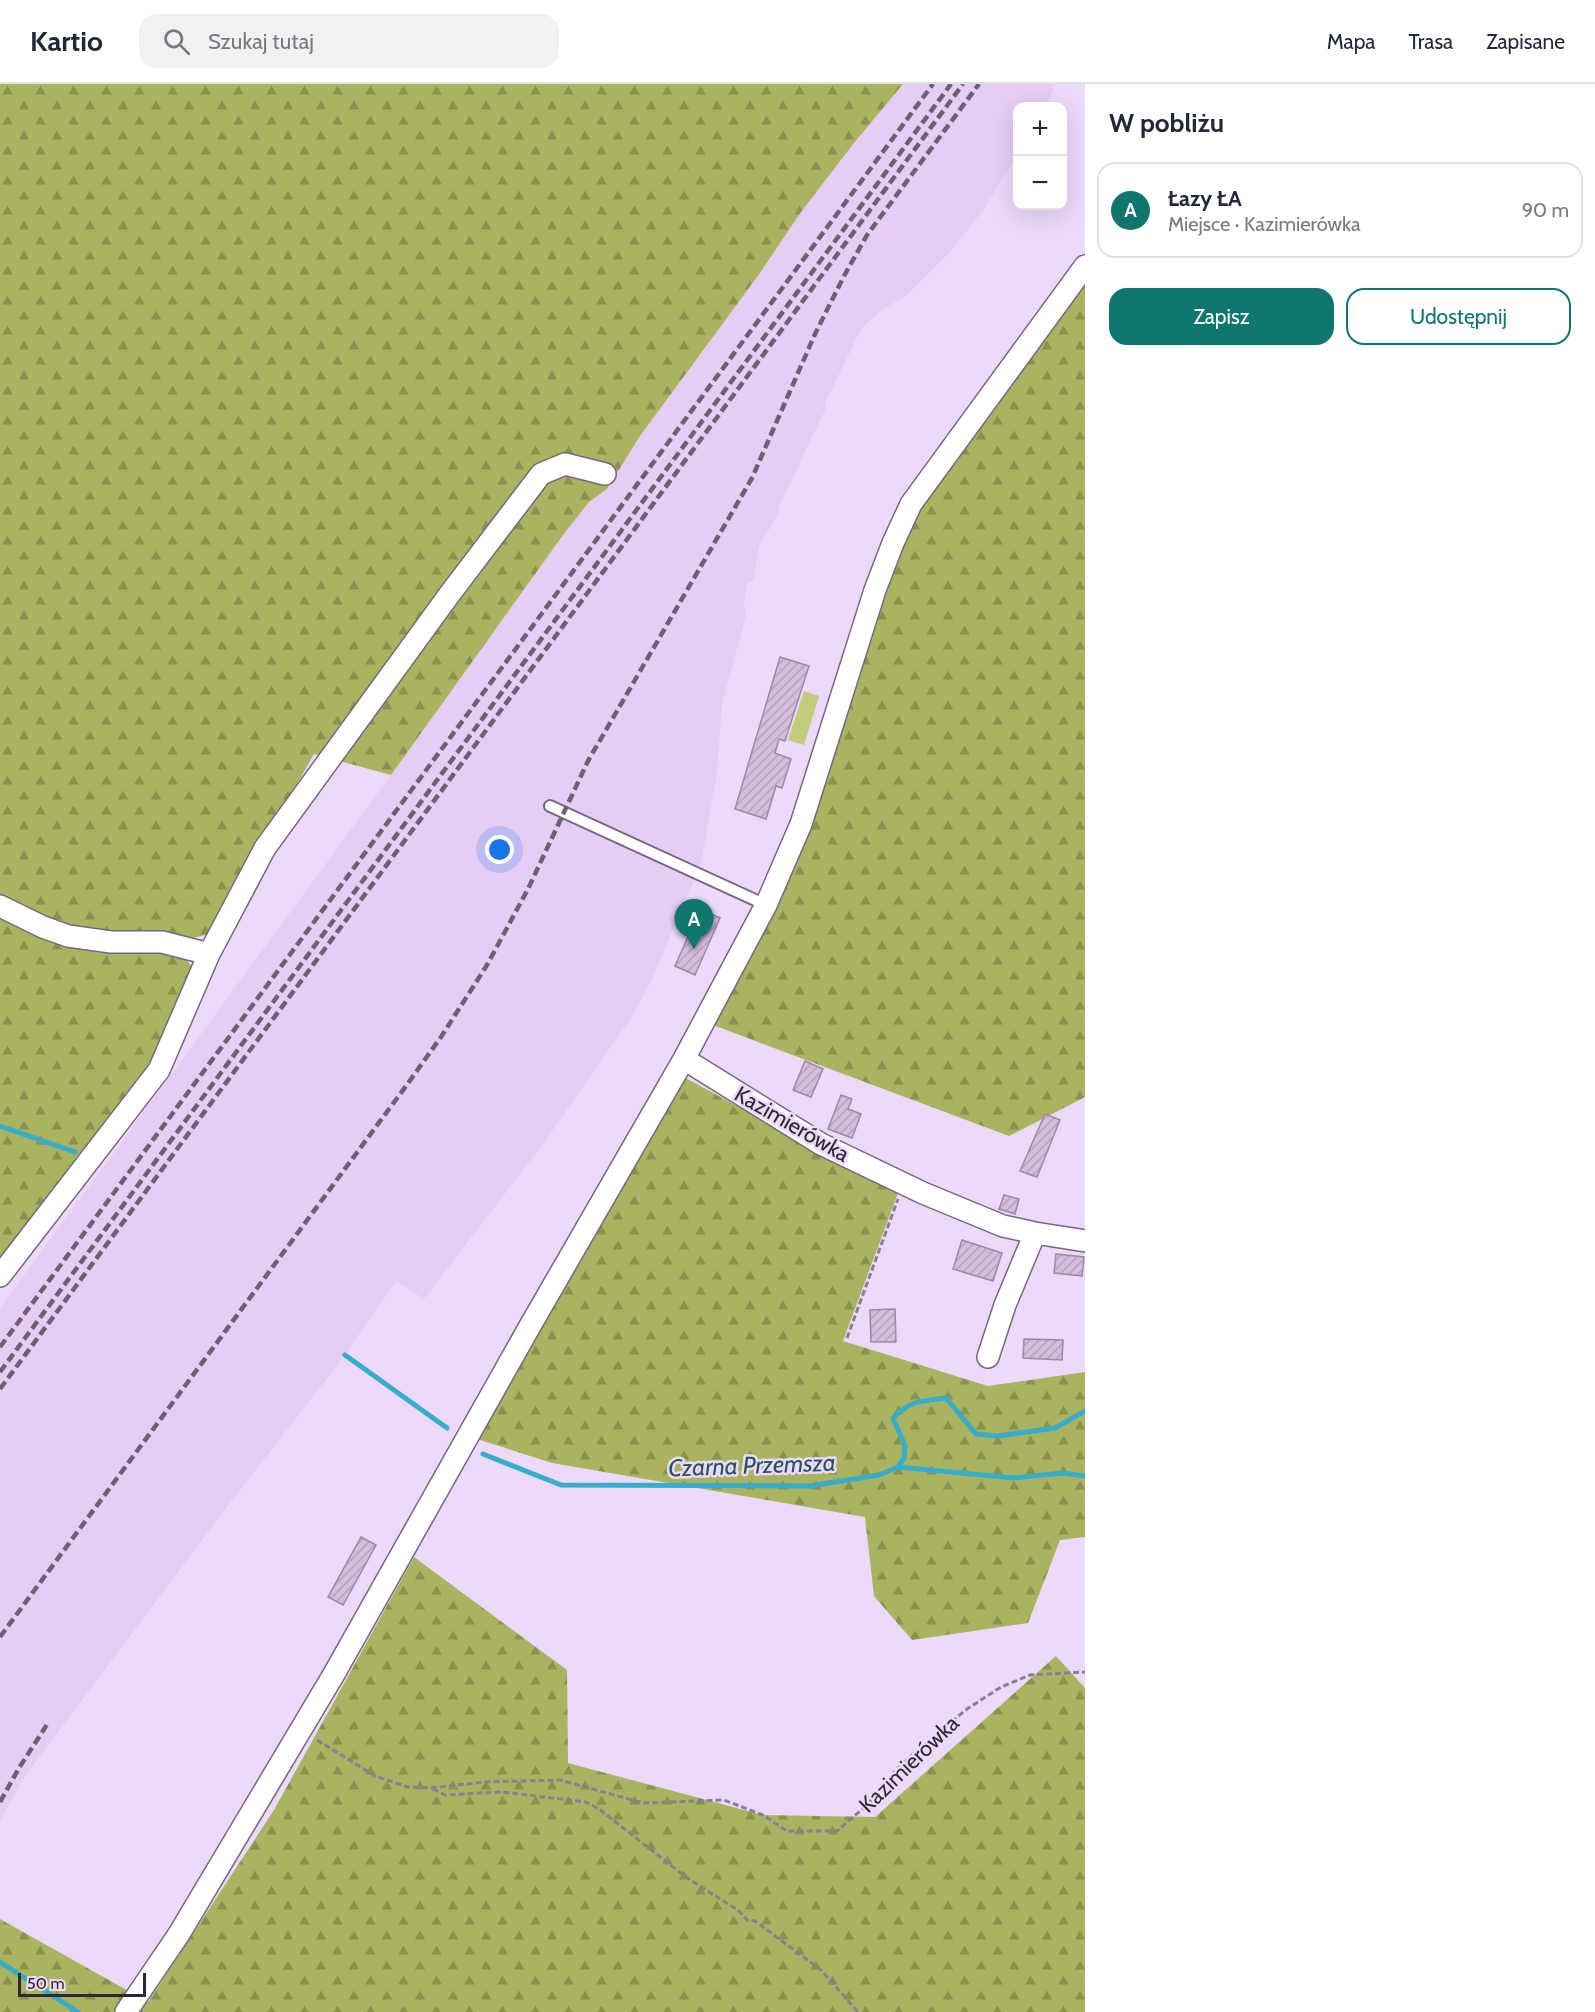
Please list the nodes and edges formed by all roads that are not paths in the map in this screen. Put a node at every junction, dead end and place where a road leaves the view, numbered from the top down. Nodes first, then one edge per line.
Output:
1 (1085, 266) edge
2 (605, 474) dead end
3 (550, 806) dead end
4 (766, 905) junction
5 (0, 906) edge
6 (209, 954) junction
7 (684, 1059) junction
8 (1035, 1233) junction
9 (1085, 1241) edge
10 (0, 1276) edge
11 (988, 1357) dead end
12 (126, 2012) edge

1 - 4 street
2 - 6 street
3 - 4 lane
4 - 7 street
5 - 6 street
6 - 10 street
7 - 8 street, Kazimierówka
7 - 12 street
8 - 9 street, Kazimierówka
8 - 11 street

